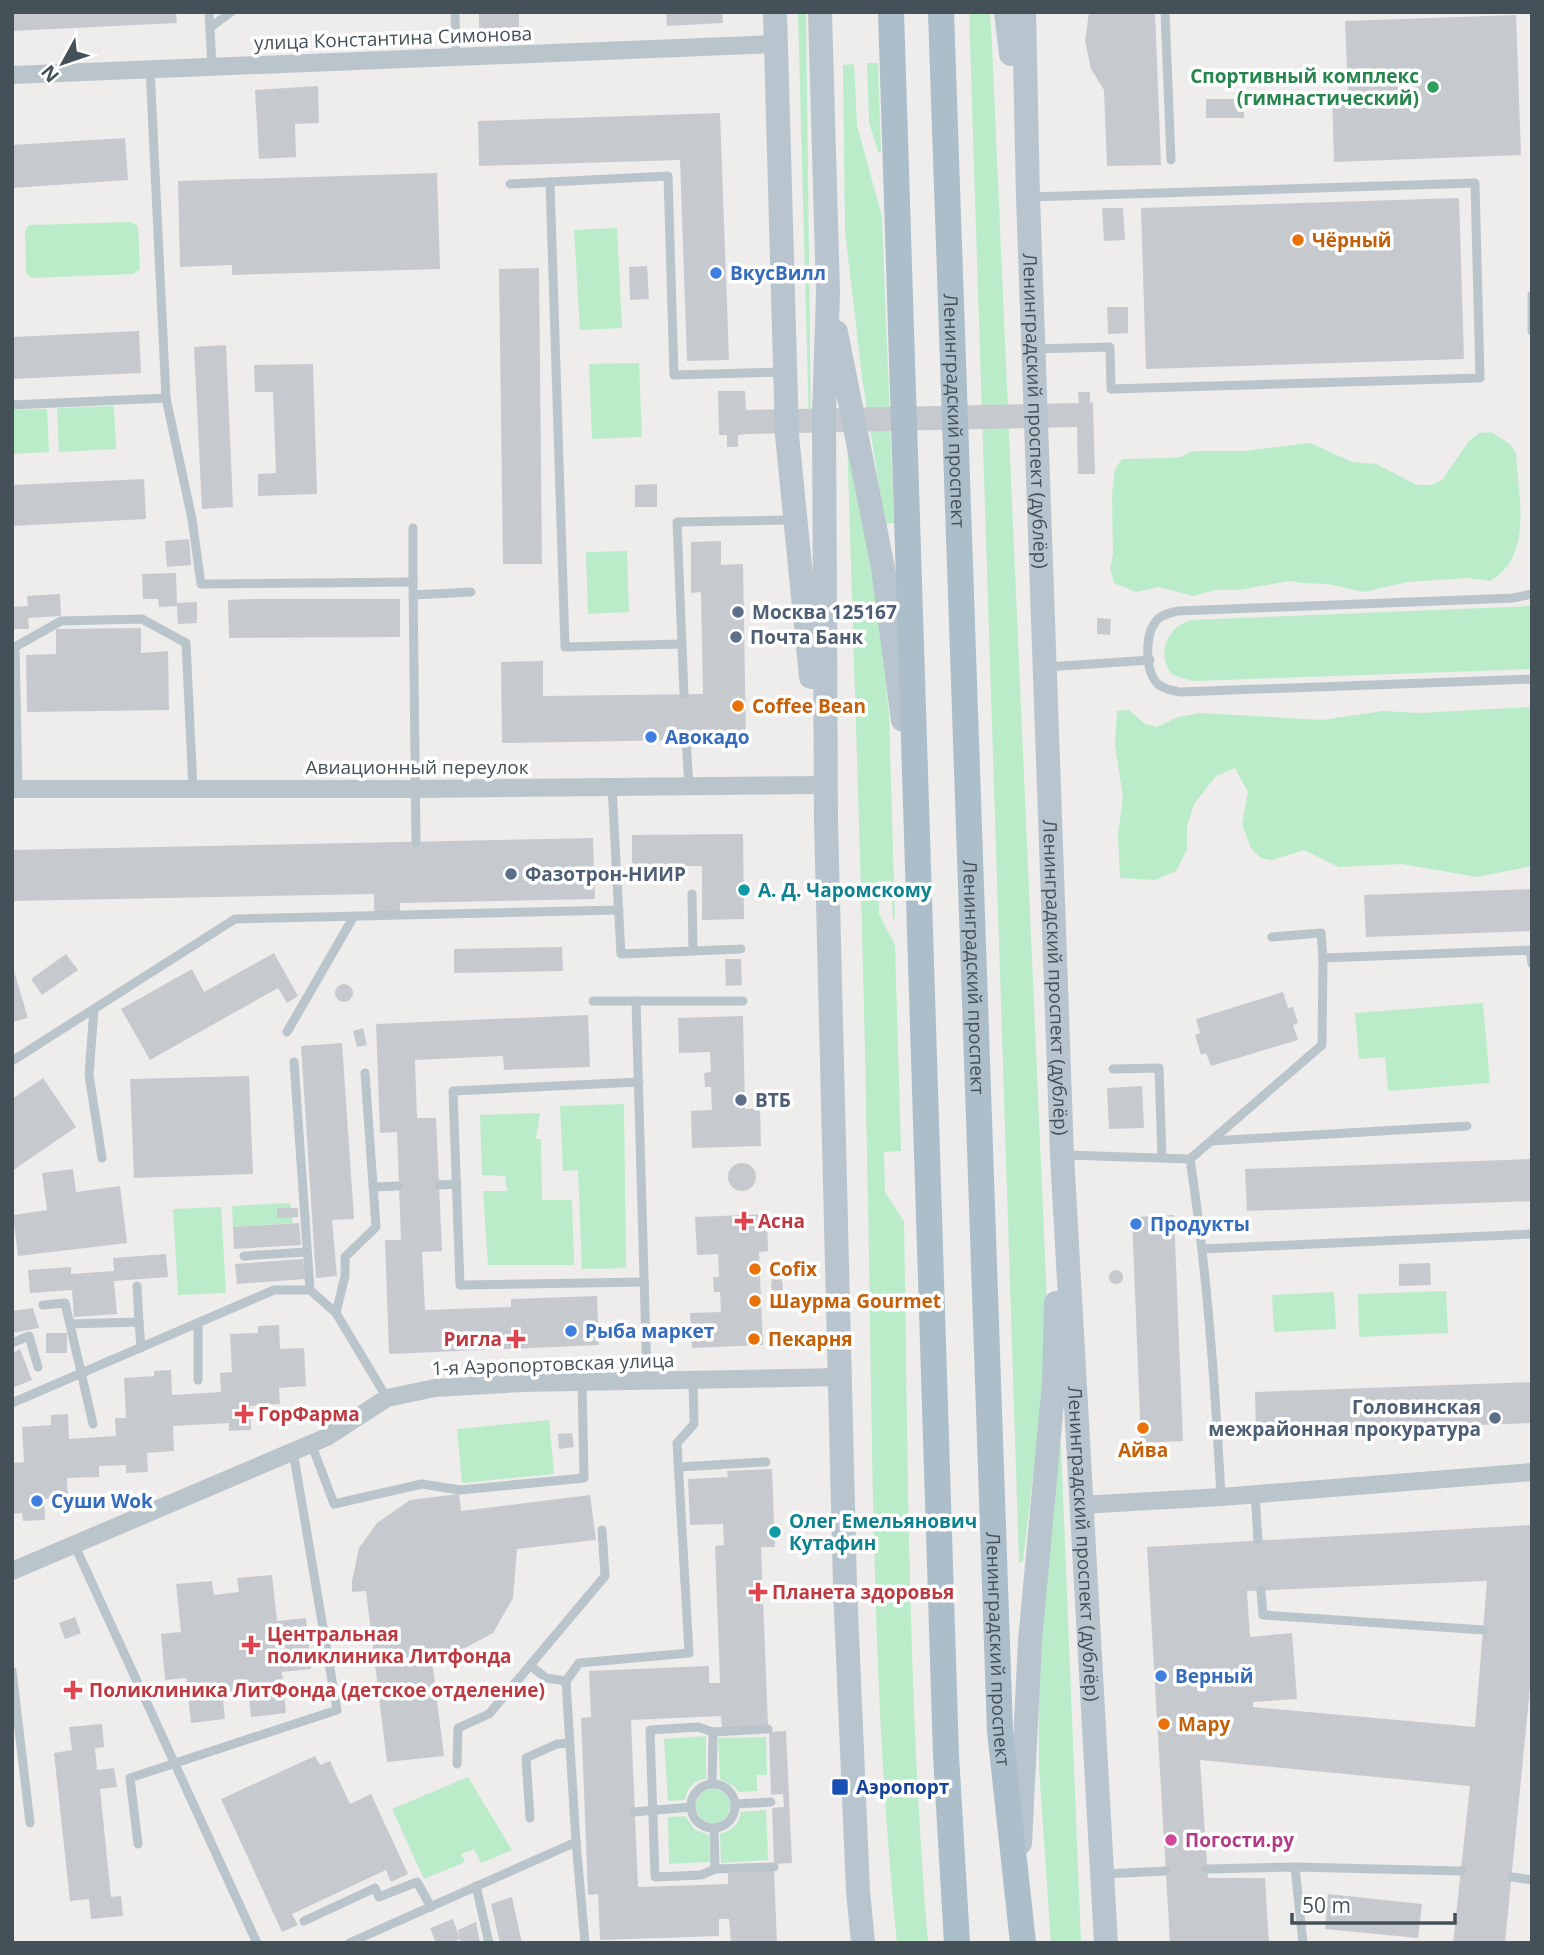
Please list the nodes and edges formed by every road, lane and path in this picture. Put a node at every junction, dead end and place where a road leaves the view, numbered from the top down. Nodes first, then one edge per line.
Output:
1 (209, 12) edge
2 (230, 12) edge
3 (455, 12) edge
4 (775, 12) edge
5 (820, 12) edge
6 (891, 12) edge
7 (941, 12) edge
8 (1006, 12) edge
9 (1024, 12) edge
10 (1165, 12) edge
11 (211, 27) junction
12 (776, 44) junction
13 (456, 56) junction
14 (212, 66) junction
15 (149, 68) junction
16 (12, 75) edge
17 (1171, 160) dead end
18 (550, 182) junction
19 (510, 184) dead end
20 (1028, 197) junction
21 (828, 293) junction
22 (1532, 295) edge
23 (1532, 331) edge
24 (1034, 349) junction
25 (786, 372) junction
26 (166, 398) junction
27 (12, 405) edge
28 (794, 520) junction
29 (413, 528) dead end
30 (413, 582) junction
31 (471, 592) dead end
32 (1532, 594) edge
33 (413, 595) junction
34 (681, 644) junction
35 (1150, 660) junction
36 (1045, 667) junction
37 (1532, 679) edge
38 (684, 694) dead end
39 (686, 740) dead end
40 (822, 785) junction
41 (689, 787) junction
42 (612, 788) junction
43 (15, 789) edge
44 (193, 789) junction
45 (416, 789) junction
46 (916, 813) junction
47 (826, 821) junction
48 (416, 843) dead end
49 (692, 894) dead end
50 (418, 904) dead end
51 (619, 910) junction
52 (418, 915) junction
53 (354, 916) junction
54 (1272, 937) dead end
55 (741, 948) dead end
56 (693, 951) junction
57 (1323, 958) junction
58 (1532, 964) edge
59 (593, 1001) dead end
60 (636, 1001) junction
61 (743, 1001) dead end
62 (94, 1009) junction
63 (287, 1032) dead end
64 (12, 1061) edge
65 (294, 1062) dead end
66 (1113, 1069) dead end
67 (365, 1073) dead end
68 (639, 1082) junction
69 (1467, 1126) dead end
70 (1211, 1141) junction
71 (102, 1158) dead end
72 (1162, 1158) junction
73 (1190, 1159) junction
74 (1063, 1166) junction
75 (457, 1184) junction
76 (439, 1185) dead end
77 (399, 1186) dead end
78 (373, 1187) junction
79 (1532, 1234) edge
80 (1203, 1249) junction
81 (307, 1252) junction
82 (244, 1256) dead end
83 (644, 1282) junction
84 (138, 1286) dead end
85 (310, 1290) junction
86 (43, 1306) dead end
87 (336, 1313) junction
88 (139, 1322) junction
89 (198, 1323) junction
90 (70, 1324) junction
91 (12, 1343) edge
92 (141, 1348) junction
93 (38, 1367) dead end
94 (82, 1373) junction
95 (841, 1377) junction
96 (198, 1380) dead end
97 (693, 1380) junction
98 (647, 1381) junction
99 (582, 1382) junction
100 (387, 1398) junction
101 (12, 1403) edge
102 (93, 1424) dead end
103 (311, 1443) junction
104 (293, 1451) junction
105 (765, 1462) dead end
106 (679, 1467) junction
107 (1532, 1472) edge
108 (1255, 1494) junction
109 (1221, 1497) junction
110 (1081, 1505) junction
111 (602, 1530) dead end
112 (1258, 1540) dead end
113 (74, 1544) junction
114 (12, 1571) edge
115 (1261, 1590) dead end
116 (1485, 1630) dead end
117 (531, 1666) junction
118 (12, 1671) edge
119 (566, 1681) junction
120 (768, 1729) dead end
121 (713, 1732) junction
122 (569, 1743) junction
123 (457, 1764) dead end
124 (175, 1765) junction
125 (712, 1784) junction
126 (771, 1802) dead end
127 (735, 1804) junction
128 (691, 1807) junction
129 (653, 1811) junction
130 (634, 1812) dead end
131 (530, 1818) dead end
132 (30, 1823) dead end
133 (714, 1828) junction
134 (576, 1842) junction
135 (138, 1844) dead end
136 (774, 1867) dead end
137 (1294, 1867) junction
138 (715, 1869) junction
139 (1207, 1869) dead end
140 (1166, 1871) dead end
141 (1462, 1871) dead end
142 (1102, 1874) junction
143 (1512, 1877) dead end
144 (1532, 1880) edge
145 (476, 1886) junction
146 (1018, 1892) junction
147 (430, 1907) junction
148 (304, 1921) dead end
149 (857, 1936) edge
150 (257, 1943) edge
151 (349, 1943) edge
152 (489, 1943) edge
153 (585, 1943) edge
154 (957, 1943) edge
155 (1023, 1943) edge
156 (1106, 1943) edge
157 (1303, 1943) edge

1 - 11 lane
2 - 11 lane
3 - 13 lane
4 - 12 main road
5 - 21 main road
6 - 46 main road
7 - 146 main road, Ленинградский проспект
8 - 20 main road
9 - 20 main road, Ленинградский проспект (дублёр)
10 - 17 lane
11 - 14 lane
12 - 13 street, улица Константина Симонова
12 - 25 main road
13 - 14 street, улица Константина Симонова
14 - 15 street, улица Константина Симонова
15 - 16 street, улица Константина Симонова
15 - 26 lane
18 - 19 lane
18 - 25 lane
18 - 34 lane
20 - 24 main road, Ленинградский проспект (дублёр)
20 - 24 lane
21 - 46 main road
21 - 47 main road
22 - 23 lane
24 - 36 main road, Ленинградский проспект (дублёр)
25 - 28 main road
26 - 27 lane
26 - 30 lane
28 - 34 lane
28 - 40 main road
29 - 30 lane
30 - 33 lane
31 - 33 lane
32 - 35 lane
33 - 45 lane
34 - 38 lane
35 - 36 lane
35 - 37 lane
36 - 74 main road, Ленинградский проспект (дублёр)
39 - 41 lane
40 - 41 street, Авиационный переулок
40 - 47 main road
41 - 42 street, Авиационный переулок
42 - 45 street, Авиационный переулок
42 - 51 lane
43 - 44 street, Авиационный переулок
43 - 44 lane
44 - 45 street, Авиационный переулок
45 - 48 lane
46 - 154 main road
47 - 95 main road
49 - 56 lane
50 - 52 lane
51 - 52 lane
51 - 56 lane
52 - 53 lane
53 - 62 lane
53 - 63 lane
54 - 57 lane
55 - 56 lane
57 - 58 lane
57 - 70 lane
59 - 60 lane
60 - 61 lane
60 - 68 lane
62 - 64 lane
62 - 71 lane
65 - 81 lane
66 - 72 lane
67 - 78 lane
68 - 75 lane
68 - 83 lane
69 - 70 lane
70 - 73 lane
72 - 73 lane
72 - 74 lane
73 - 80 lane
74 - 110 main road, Ленинградский проспект (дублёр)
74 - 146 main road
75 - 76 lane
75 - 83 lane
77 - 78 lane
78 - 87 lane
79 - 80 lane
80 - 109 lane
81 - 82 lane
81 - 85 lane
83 - 98 lane
84 - 88 lane
85 - 87 lane
85 - 89 lane
86 - 90 lane
87 - 100 lane
88 - 90 lane
88 - 92 lane
89 - 92 lane
89 - 96 lane
90 - 94 lane
91 - 93 lane
92 - 94 lane
94 - 101 lane
94 - 102 lane
95 - 97 street, 1-я Аэропортовская улица
95 - 149 main road
97 - 98 street, 1-я Аэропортовская улица
97 - 106 lane
98 - 99 street, 1-я Аэропортовская улица
99 - 100 street, 1-я Аэропортовская улица
99 - 103 lane
100 - 103 street, 1-я Аэропортовская улица
103 - 104 street, 1-я Аэропортовская улица
104 - 113 street, 1-я Аэропортовская улица
104 - 124 lane
105 - 106 lane
106 - 119 lane
107 - 108 street
108 - 109 street
108 - 112 lane
109 - 110 street
110 - 142 main road, Ленинградский проспект (дублёр)
111 - 117 lane
113 - 114 street, 1-я Аэропортовская улица
113 - 124 lane
115 - 116 lane
117 - 119 lane
117 - 123 lane
118 - 132 lane
119 - 122 lane
120 - 121 lane
121 - 125 lane
121 - 129 lane
122 - 131 lane
122 - 134 lane
124 - 135 lane
124 - 150 lane
125 - 127 lane
125 - 128 lane
126 - 127 lane
127 - 133 lane
128 - 129 lane
128 - 133 lane
129 - 130 lane
129 - 138 lane
133 - 138 lane
134 - 145 lane
134 - 153 lane
136 - 138 lane
137 - 139 lane
137 - 141 lane
137 - 157 lane
140 - 142 lane
142 - 156 main road, Ленинградский проспект (дублёр)
143 - 144 lane
145 - 147 lane
145 - 152 lane
146 - 155 main road, Ленинградский проспект
147 - 148 lane
147 - 151 lane

